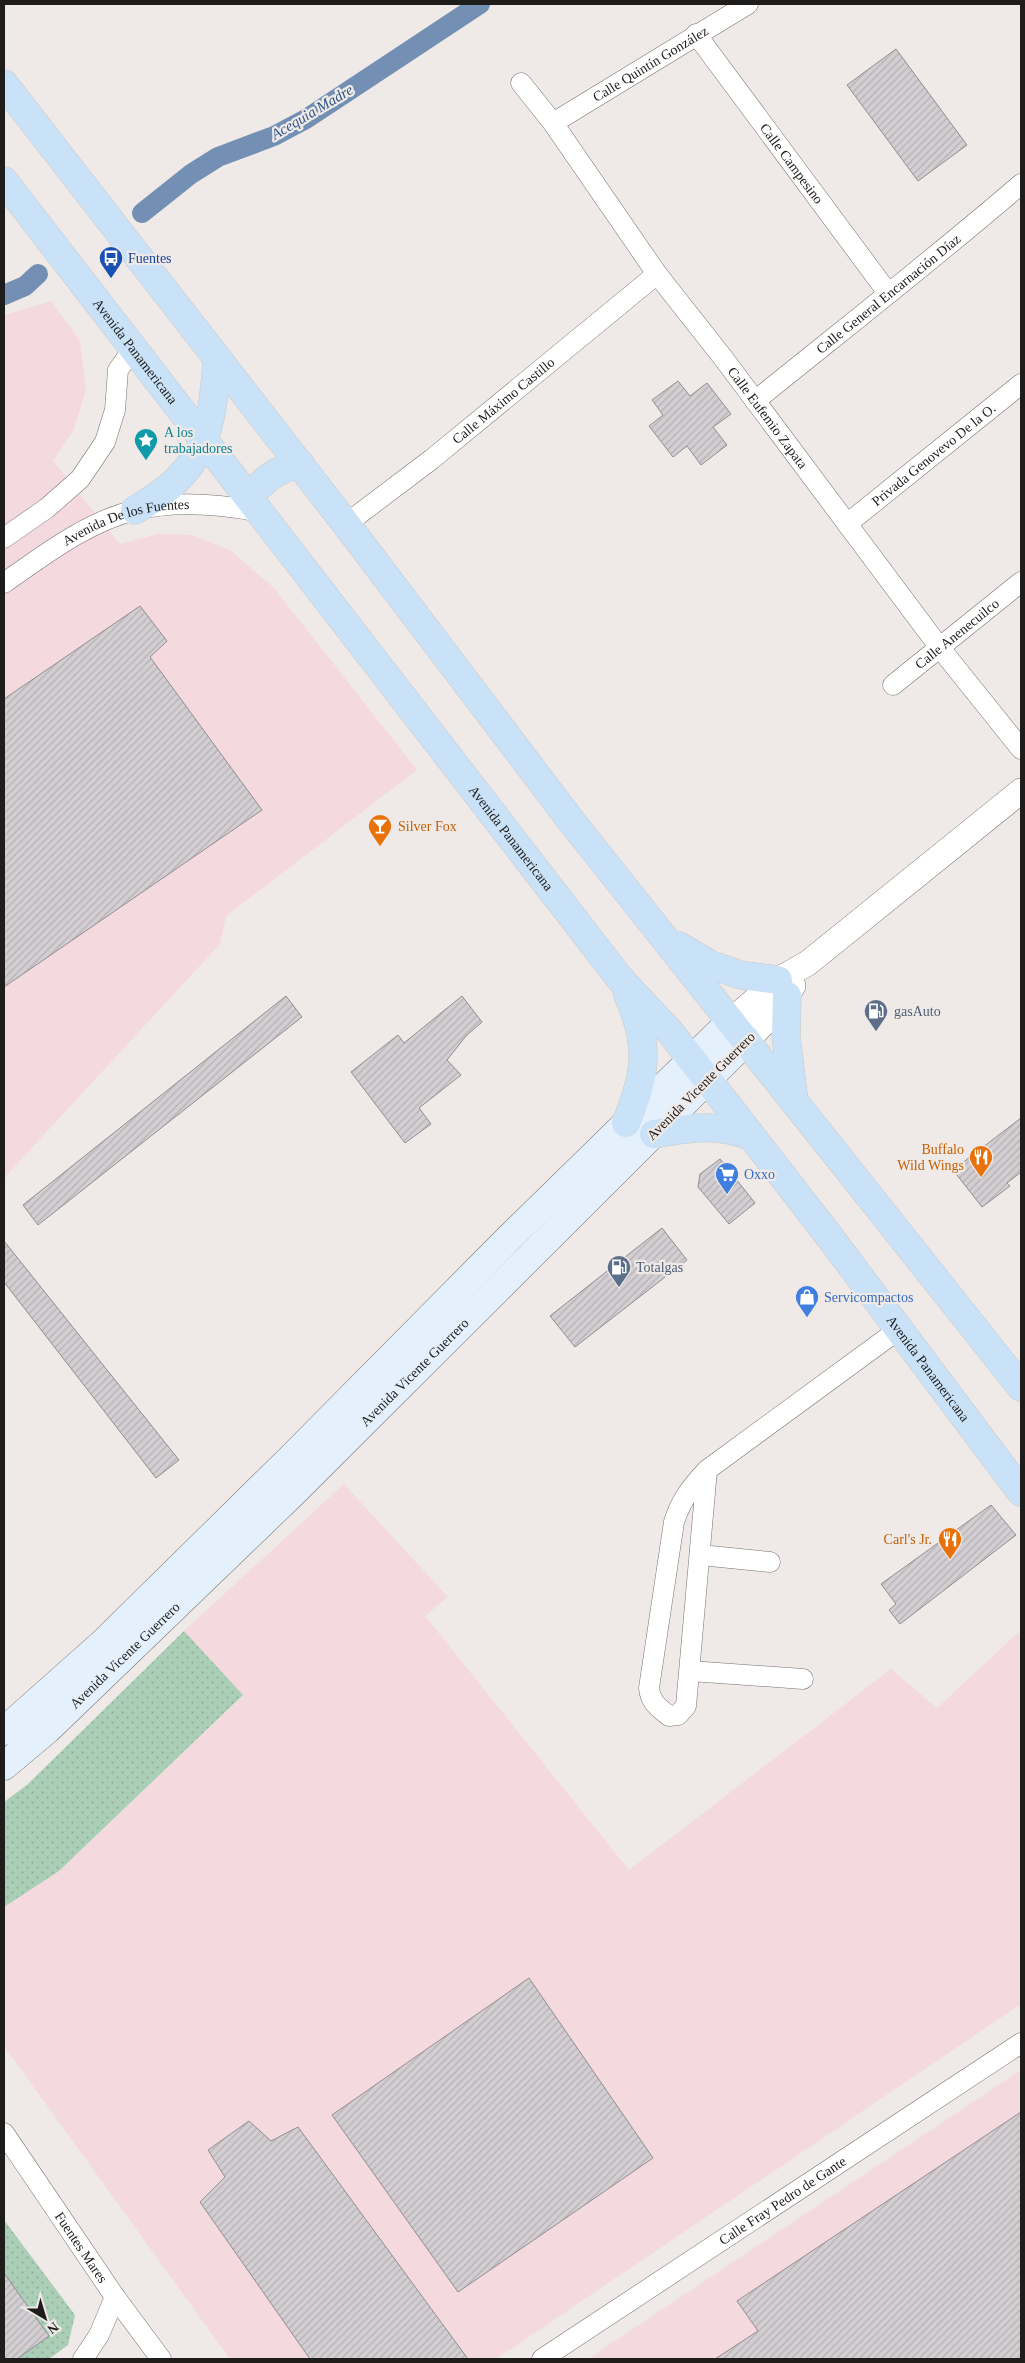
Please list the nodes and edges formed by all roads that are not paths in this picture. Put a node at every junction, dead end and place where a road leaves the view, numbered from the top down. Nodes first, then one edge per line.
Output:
1 (748, 4) edge
2 (696, 34) junction
3 (521, 83) dead end
4 (4, 84) edge
5 (553, 123) junction
6 (4, 181) edge
7 (1021, 184) edge
8 (657, 274) junction
9 (888, 292) junction
10 (133, 349) junction
11 (217, 359) junction
12 (1021, 384) edge
13 (755, 401) junction
14 (204, 440) junction
15 (300, 464) junction
16 (255, 504) junction
17 (135, 510) junction
18 (346, 524) junction
19 (847, 524) junction
20 (4, 538) edge
21 (1021, 582) edge
22 (4, 583) edge
23 (940, 648) junction
24 (893, 685) dead end
25 (1021, 749) edge
26 (1021, 791) edge
27 (665, 937) junction
28 (621, 980) junction
29 (782, 988) junction
30 (739, 1031) junction
31 (700, 1070) junction
32 (794, 1102) junction
33 (626, 1123) junction
34 (654, 1134) junction
35 (750, 1136) junction
36 (898, 1330) junction
37 (1021, 1387) edge
38 (707, 1470) junction
39 (1021, 1492) edge
40 (700, 1556) junction
41 (770, 1562) dead end
42 (690, 1671) junction
43 (803, 1679) dead end
44 (4, 1731) edge
45 (4, 1766) edge
46 (1021, 2043) edge
47 (4, 2133) edge
48 (115, 2297) junction
49 (158, 2358) edge
50 (83, 2359) edge
51 (542, 2359) edge

1 - 2 street, Calle Quintín González
2 - 5 street, Calle Quintín González
2 - 9 street, Calle Campesino
3 - 5 street, Calle Eufemio Zapata
4 - 11 main road
5 - 8 street, Calle Eufemio Zapata
6 - 10 main road, Avenida Panamericana
7 - 9 street, Calle General Encarnación Díaz
8 - 13 street, Calle Eufemio Zapata
8 - 18 street, Calle Máximo Castillo
9 - 13 street, Calle General Encarnación Díaz
10 - 14 main road, Avenida Panamericana
10 - 20 street
11 - 14 main road
11 - 15 main road
12 - 19 street, Privada Genovevo De la O.
13 - 19 street, Calle Eufemio Zapata
14 - 16 main road, Avenida Panamericana
14 - 17 main road
15 - 16 main road
15 - 18 main road
16 - 17 street, Avenida De los Fuentes
16 - 28 main road, Avenida Panamericana
17 - 22 street, Avenida De los Fuentes
18 - 27 main road
19 - 23 street, Calle Eufemio Zapata
21 - 23 street, Calle Anenecuilco
23 - 24 street, Calle Anenecuilco
23 - 25 street, Calle Eufemio Zapata
26 - 29 street, Avenida Vicente Guerrero
27 - 29 main road
27 - 30 main road
28 - 31 main road, Avenida Panamericana
28 - 33 main road
29 - 30 street, Avenida Vicente Guerrero
29 - 32 main road
30 - 31 main road, Avenida Vicente Guerrero
30 - 32 main road
31 - 33 main road, Avenida Vicente Guerrero
31 - 34 main road, Avenida Vicente Guerrero
31 - 35 main road, Avenida Panamericana
32 - 37 main road
33 - 44 main road, Avenida Vicente Guerrero
34 - 35 main road
34 - 45 main road, Avenida Vicente Guerrero
35 - 36 main road, Avenida Panamericana
36 - 38 street
36 - 39 main road, Avenida Panamericana
38 - 40 street
38 - 42 street
40 - 41 street
40 - 42 street
42 - 43 street
46 - 51 street, Calle Fray Pedro de Gante
47 - 48 street, Fuentes Mares
48 - 49 street, Fuentes Mares
48 - 50 street

